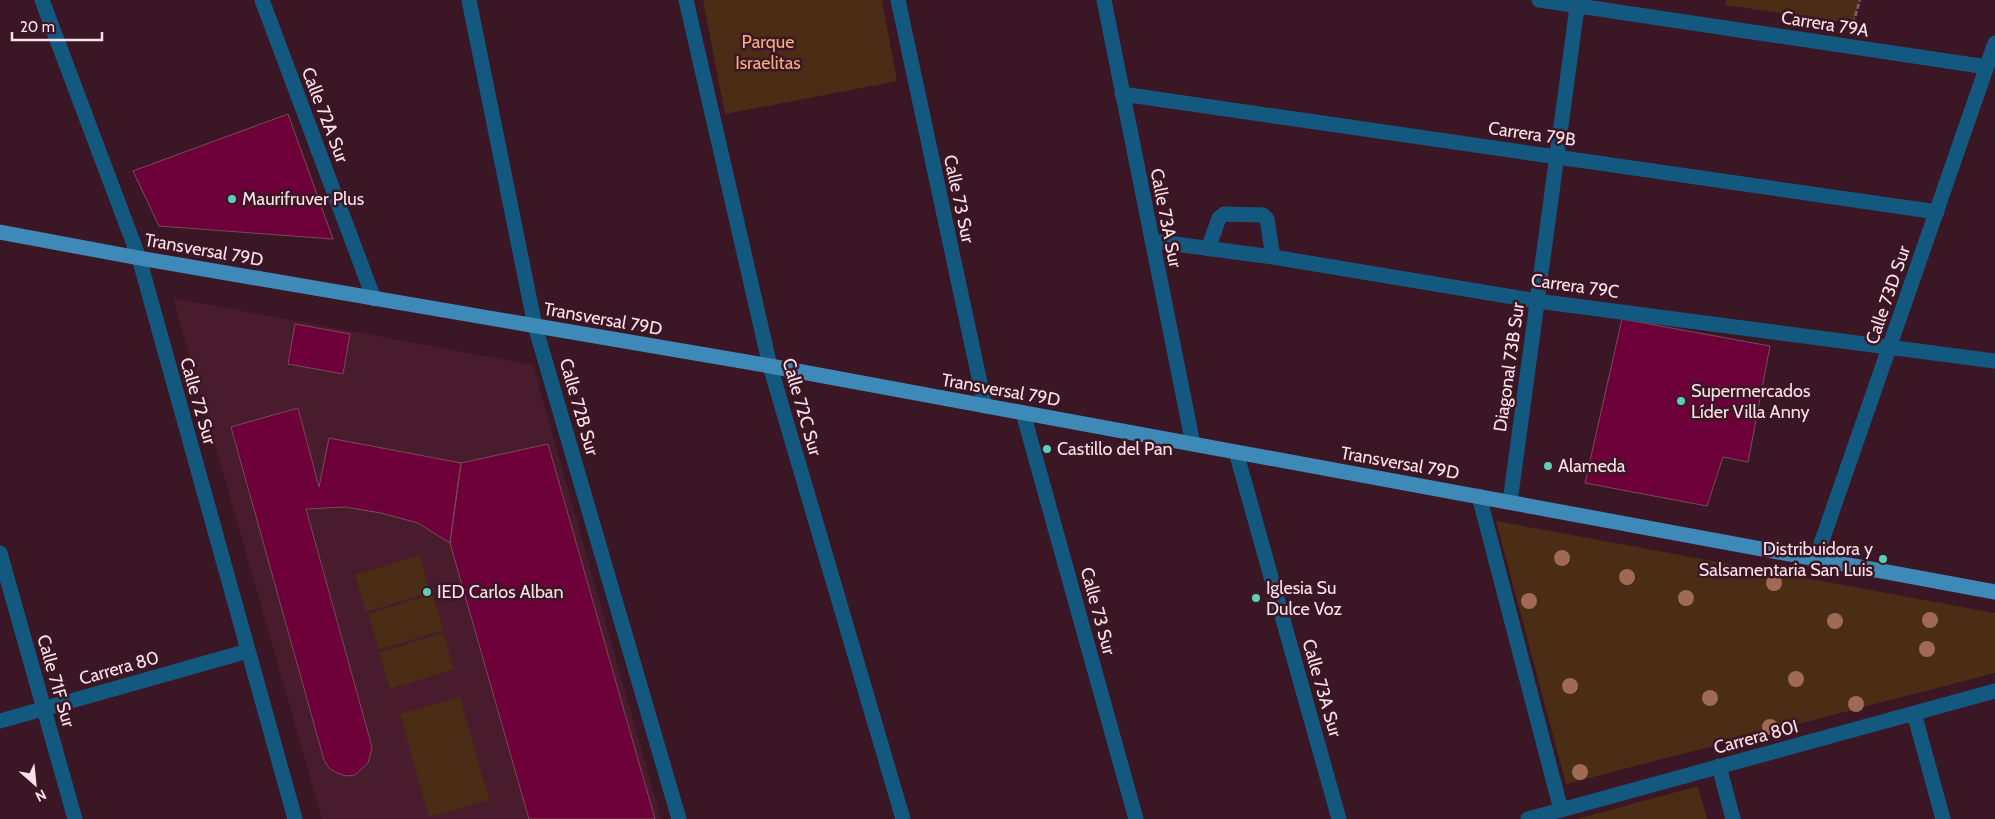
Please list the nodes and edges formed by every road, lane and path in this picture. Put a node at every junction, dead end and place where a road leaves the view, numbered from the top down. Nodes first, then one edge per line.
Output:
1 (42, 0) edge
2 (262, 0) edge
3 (469, 0) edge
4 (686, 0) edge
5 (898, 0) edge
6 (1104, 0) edge
7 (1539, 0) edge
8 (1577, 3) edge
9 (1995, 43) edge
10 (1987, 67) junction
11 (1122, 94) junction
12 (1556, 157) junction
13 (1937, 212) junction
14 (0, 232) edge
15 (1152, 241) junction
16 (1208, 249) junction
17 (1273, 257) junction
18 (139, 258) junction
19 (374, 299) junction
20 (1537, 301) junction
21 (535, 326) junction
22 (1890, 346) junction
23 (1995, 361) edge
24 (770, 366) junction
25 (985, 406) junction
26 (1023, 413) junction
27 (1193, 444) junction
28 (1236, 452) junction
29 (1479, 496) junction
30 (1510, 502) junction
31 (0, 553) edge
32 (1816, 558) junction
33 (1995, 592) edge
34 (248, 651) junction
35 (1995, 691) edge
36 (44, 708) junction
37 (1914, 713) junction
38 (0, 721) edge
39 (1719, 766) junction
40 (1561, 810) junction
41 (75, 819) edge
42 (295, 819) edge
43 (678, 819) edge
44 (903, 819) edge
45 (1136, 819) edge
46 (1339, 819) edge
47 (1528, 819) edge
48 (1733, 819) edge
49 (1944, 819) edge

1 - 18 street, Calle 72 Sur
2 - 19 street, Calle 72A Sur
3 - 21 street, Calle 72B Sur
4 - 24 street, Calle 72C Sur
5 - 25 street, Calle 73 Sur
6 - 11 street, Calle 73A Sur
7 - 8 street, Carrera 79A
8 - 10 street, Carrera 79A
8 - 12 street, Diagonal 73B Sur
9 - 10 street, Calle 73D Sur
10 - 13 street, Calle 73D Sur
11 - 12 street, Carrera 79B
11 - 15 street, Calle 73A Sur
12 - 13 street, Carrera 79B
12 - 20 street, Diagonal 73B Sur
13 - 22 street, Calle 73D Sur
14 - 18 main road, Transversal 79D
15 - 16 street, Carrera 79C
15 - 27 street, Calle 73A Sur
16 - 17 street, Carrera 79C
16 - 17 street
17 - 20 street, Carrera 79C
18 - 19 main road, Transversal 79D
18 - 34 street, Calle 72 Sur
19 - 21 main road, Transversal 79D
20 - 22 street, Carrera 79C
20 - 30 street, Diagonal 73B Sur
21 - 24 main road, Transversal 79D
21 - 43 street, Calle 72B Sur
22 - 23 street, Carrera 79C
22 - 32 street, Calle 73D Sur
24 - 25 main road, Transversal 79D
24 - 44 street, Calle 72C Sur
25 - 26 main road, Transversal 79D
26 - 27 main road, Transversal 79D
26 - 45 street, Calle 73 Sur
27 - 28 main road, Transversal 79D
28 - 29 main road, Transversal 79D
28 - 46 street, Calle 73A Sur
29 - 30 main road, Transversal 79D
29 - 40 street
30 - 32 main road, Transversal 79D
31 - 36 street, Calle 71F Sur
32 - 33 main road, Transversal 79D
34 - 36 street, Carrera 80
34 - 42 street, Calle 72 Sur
35 - 37 street, Carrera 80I
36 - 38 street, Carrera 80
36 - 41 street, Calle 71F Sur
37 - 39 street, Carrera 80I
37 - 49 street
39 - 40 street, Carrera 80I
39 - 48 street
40 - 47 street, Carrera 80I

